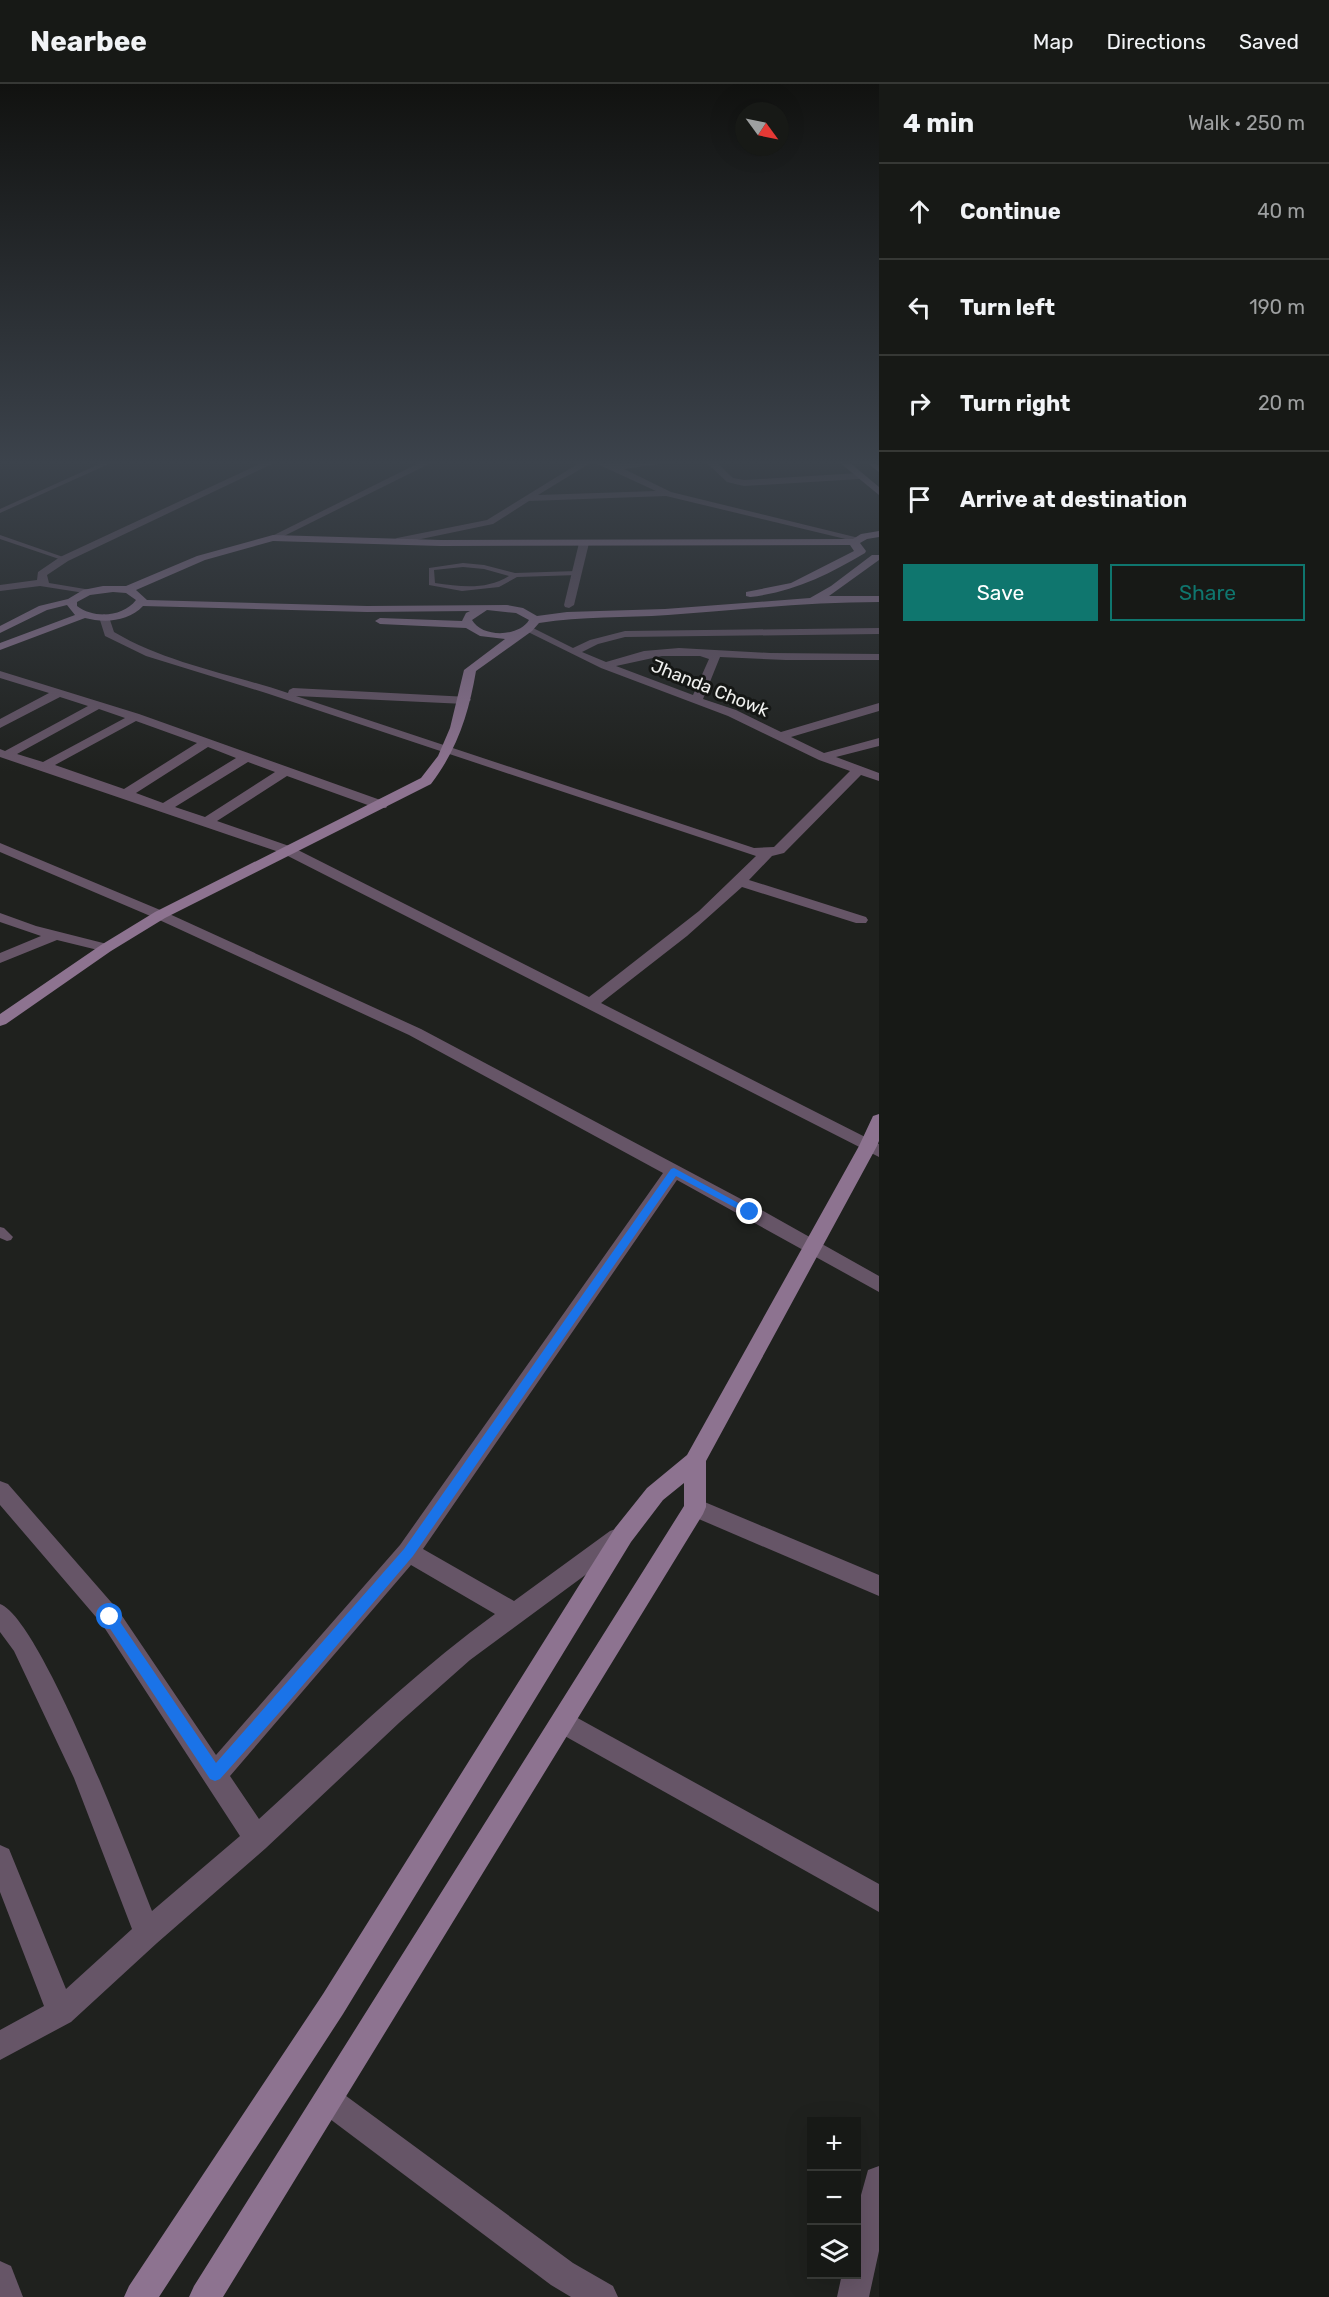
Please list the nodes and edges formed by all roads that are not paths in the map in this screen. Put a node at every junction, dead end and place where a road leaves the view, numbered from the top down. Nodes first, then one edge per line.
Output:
1 (55, 565) edge
2 (184, 565) edge
3 (447, 565) edge
4 (468, 565) edge
5 (579, 565) edge
6 (829, 565) edge
7 (865, 565) edge
8 (577, 573) junction
9 (515, 575) junction
10 (42, 583) junction
11 (0, 588) edge
12 (126, 590) junction
13 (87, 592) junction
14 (744, 594) dead end
15 (819, 598) junction
16 (879, 599) edge
17 (72, 601) junction
18 (627, 602) dead end
19 (140, 603) junction
20 (569, 605) junction
21 (483, 609) junction
22 (518, 609) junction
23 (130, 612) junction
24 (84, 615) junction
25 (104, 617) junction
26 (528, 628) junction
27 (0, 630) edge
28 (879, 631) edge
29 (474, 637) junction
30 (0, 647) edge
31 (573, 652) junction
32 (701, 652) junction
33 (879, 657) edge
34 (605, 666) junction
35 (470, 670) junction
36 (0, 674) edge
37 (270, 691) junction
38 (61, 692) junction
39 (696, 699) junction
40 (465, 700) junction
41 (98, 705) junction
42 (879, 707) edge
43 (135, 717) junction
44 (0, 724) edge
45 (781, 736) junction
46 (206, 743) junction
47 (873, 744) edge
48 (448, 751) junction
49 (879, 751) edge
50 (3, 754) edge
51 (246, 757) junction
52 (823, 757) junction
53 (45, 766) junction
54 (858, 770) junction
55 (285, 771) junction
56 (879, 777) edge
57 (126, 794) junction
58 (381, 805) junction
59 (166, 807) junction
60 (207, 822) junction
61 (0, 847) edge
62 (286, 850) junction
63 (767, 853) junction
64 (739, 882) junction
65 (160, 915) junction
66 (0, 917) edge
67 (861, 920) dead end
68 (56, 935) junction
69 (106, 948) junction
70 (0, 958) edge
71 (590, 1004) junction
72 (0, 1021) edge
73 (879, 1120) edge
74 (873, 1148) edge
75 (674, 1171) junction
76 (810, 1247) junction
77 (879, 1285) edge
78 (695, 1461) junction
79 (0, 1490) edge
80 (695, 1507) junction
81 (623, 1535) junction
82 (408, 1552) junction
83 (879, 1586) edge
84 (0, 1614) edge
85 (516, 1614) junction
86 (563, 1722) junction
87 (215, 1774) junction
88 (257, 1839) junction
89 (0, 1858) edge
90 (879, 1899) edge
91 (147, 1933) junction
92 (61, 2012) junction
93 (0, 2046) edge
94 (328, 2100) junction
95 (879, 2181) edge
96 (0, 2277) edge
97 (7, 2297) edge
98 (140, 2297) edge
99 (205, 2297) edge
100 (602, 2297) edge
101 (853, 2297) edge

1 - 10 street
2 - 12 street
3 - 9 lane
4 - 9 lane
5 - 8 street
6 - 14 street
7 - 15 street
8 - 9 lane
8 - 20 street
10 - 11 street
10 - 13 street
12 - 13 street
12 - 19 street
13 - 17 street
15 - 16 street
15 - 26 street
17 - 24 street
17 - 27 street
18 - 20 street
19 - 21 street
19 - 23 street
20 - 22 street
21 - 22 street
21 - 29 street
22 - 26 street
23 - 25 street
23 - 29 street
24 - 25 street
24 - 30 street
25 - 37 street
26 - 29 street
26 - 31 street, Jhanda Chowk
26 - 35 street
28 - 31 street
29 - 35 street
31 - 34 street, Jhanda Chowk
32 - 33 street
32 - 34 street
32 - 39 street
34 - 39 street, Jhanda Chowk
35 - 40 street
36 - 38 street
37 - 40 street
37 - 48 street
38 - 41 street
38 - 44 street
39 - 45 street, Jhanda Chowk
40 - 48 street
41 - 43 street
41 - 50 street
42 - 45 street
43 - 46 street
43 - 53 street
45 - 52 street, Jhanda Chowk
46 - 51 street
46 - 57 street
47 - 49 street
47 - 52 street
48 - 58 street
48 - 63 street
50 - 53 street
51 - 55 street
51 - 59 street
52 - 54 street, Jhanda Chowk
53 - 57 street
54 - 56 street, Jhanda Chowk
54 - 63 street
55 - 58 street
55 - 60 street
57 - 59 street
58 - 62 street
59 - 60 street
60 - 62 street
61 - 65 street
62 - 65 street
62 - 71 street
63 - 64 street
64 - 67 street
64 - 71 street
65 - 69 street
65 - 75 street
66 - 68 street
68 - 69 street
68 - 70 street
69 - 72 street
71 - 74 street
73 - 74 street
74 - 76 street
75 - 76 street
75 - 82 street
76 - 77 street
76 - 78 street
78 - 80 street
78 - 81 street
79 - 87 street
80 - 83 street
80 - 86 street
81 - 85 street
81 - 98 street
82 - 85 street
82 - 87 street
84 - 91 street
85 - 88 street
86 - 90 street
86 - 94 street
87 - 88 street
88 - 91 street
89 - 92 street
91 - 92 street
92 - 93 street
94 - 99 street
94 - 100 street
95 - 101 street
96 - 97 street

